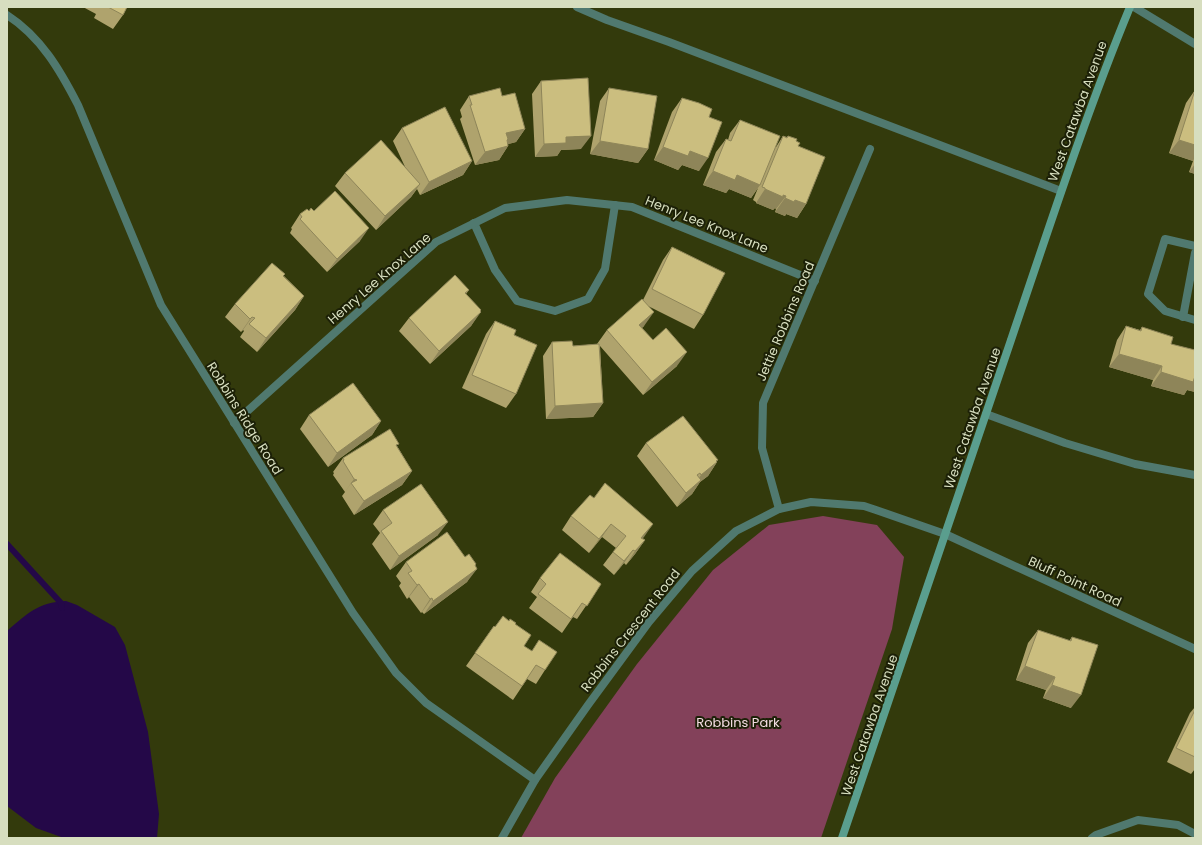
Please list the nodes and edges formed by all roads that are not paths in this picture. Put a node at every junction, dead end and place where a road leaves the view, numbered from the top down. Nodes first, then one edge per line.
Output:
1 (577, 7) edge
2 (1130, 7) edge
3 (1134, 7) edge
4 (7, 15) edge
5 (1195, 44) edge
6 (870, 149) dead end
7 (1061, 191) junction
8 (615, 205) junction
9 (474, 223) junction
10 (1195, 246) edge
11 (1195, 253) edge
12 (814, 281) junction
13 (1183, 317) junction
14 (1195, 320) edge
15 (986, 414) junction
16 (234, 423) junction
17 (1195, 475) edge
18 (779, 509) junction
19 (945, 534) junction
20 (1195, 649) edge
21 (535, 780) junction
22 (1195, 834) edge
23 (502, 838) edge
24 (842, 838) edge
25 (1092, 838) edge

1 - 7 street
2 - 7 main road, West Catawba Avenue
3 - 5 street
4 - 16 street, Robbins Ridge Road
6 - 12 street, Jettie Robbins Road
7 - 15 main road, West Catawba Avenue
8 - 9 street, Henry Lee Knox Lane
8 - 9 street
8 - 12 street, Henry Lee Knox Lane
9 - 16 street, Henry Lee Knox Lane
10 - 13 street
11 - 13 street
12 - 18 street, Jettie Robbins Road
13 - 14 street
15 - 17 street
15 - 19 main road, West Catawba Avenue
16 - 21 street, Robbins Ridge Road
18 - 19 street, Robbins Crescent Road
18 - 21 street, Robbins Crescent Road
19 - 20 street, Bluff Point Road
19 - 24 main road, West Catawba Avenue
21 - 23 street, Robbins Crescent Road
22 - 25 street

